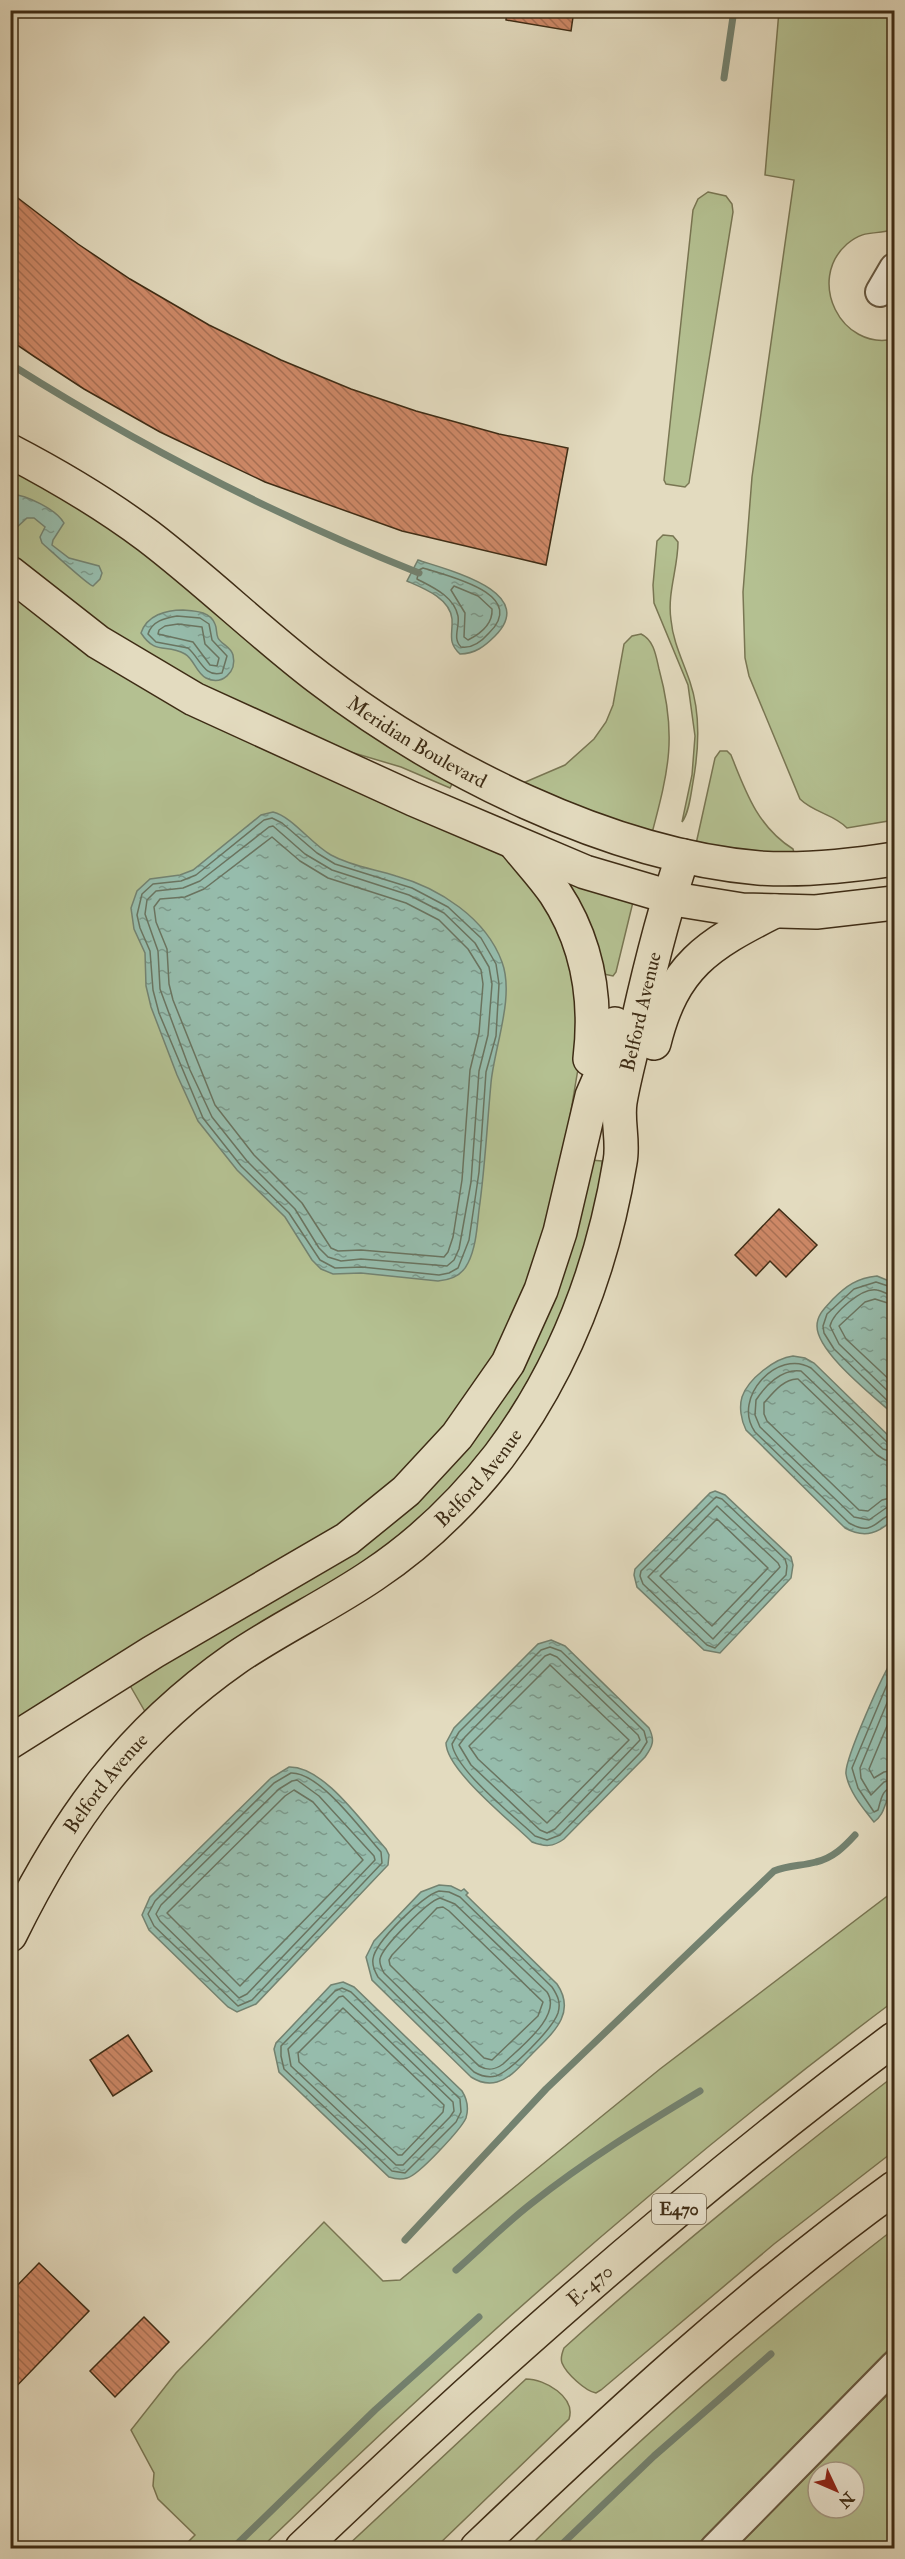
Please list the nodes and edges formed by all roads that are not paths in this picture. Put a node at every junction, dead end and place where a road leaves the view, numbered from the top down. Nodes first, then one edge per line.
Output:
1 (894, 268) edge
2 (880, 292) dead end
3 (10, 452) edge
4 (10, 573) edge
5 (514, 842) junction
6 (672, 853) junction
7 (894, 859) edge
8 (658, 894) junction
9 (894, 903) edge
10 (775, 911) junction
11 (592, 1096) junction
12 (621, 1160) junction
13 (10, 1742) edge
14 (10, 1935) edge
15 (894, 2039) edge
16 (894, 2188) edge
17 (894, 2366) edge
18 (302, 2548) edge
19 (477, 2548) edge
20 (715, 2548) edge

1 - 2 street
3 - 6 main road, Meridian Boulevard
4 - 5 main road
5 - 8 main road
5 - 11 main road
6 - 7 main road, Meridian Boulevard
6 - 8 main road, Belford Avenue
8 - 10 main road
8 - 11 main road, Belford Avenue
8 - 12 main road, Belford Avenue
9 - 10 main road
10 - 12 main road
11 - 13 main road, Belford Avenue
12 - 14 main road, Belford Avenue
15 - 18 main road, E-470 / E470
16 - 19 main road
17 - 20 street

